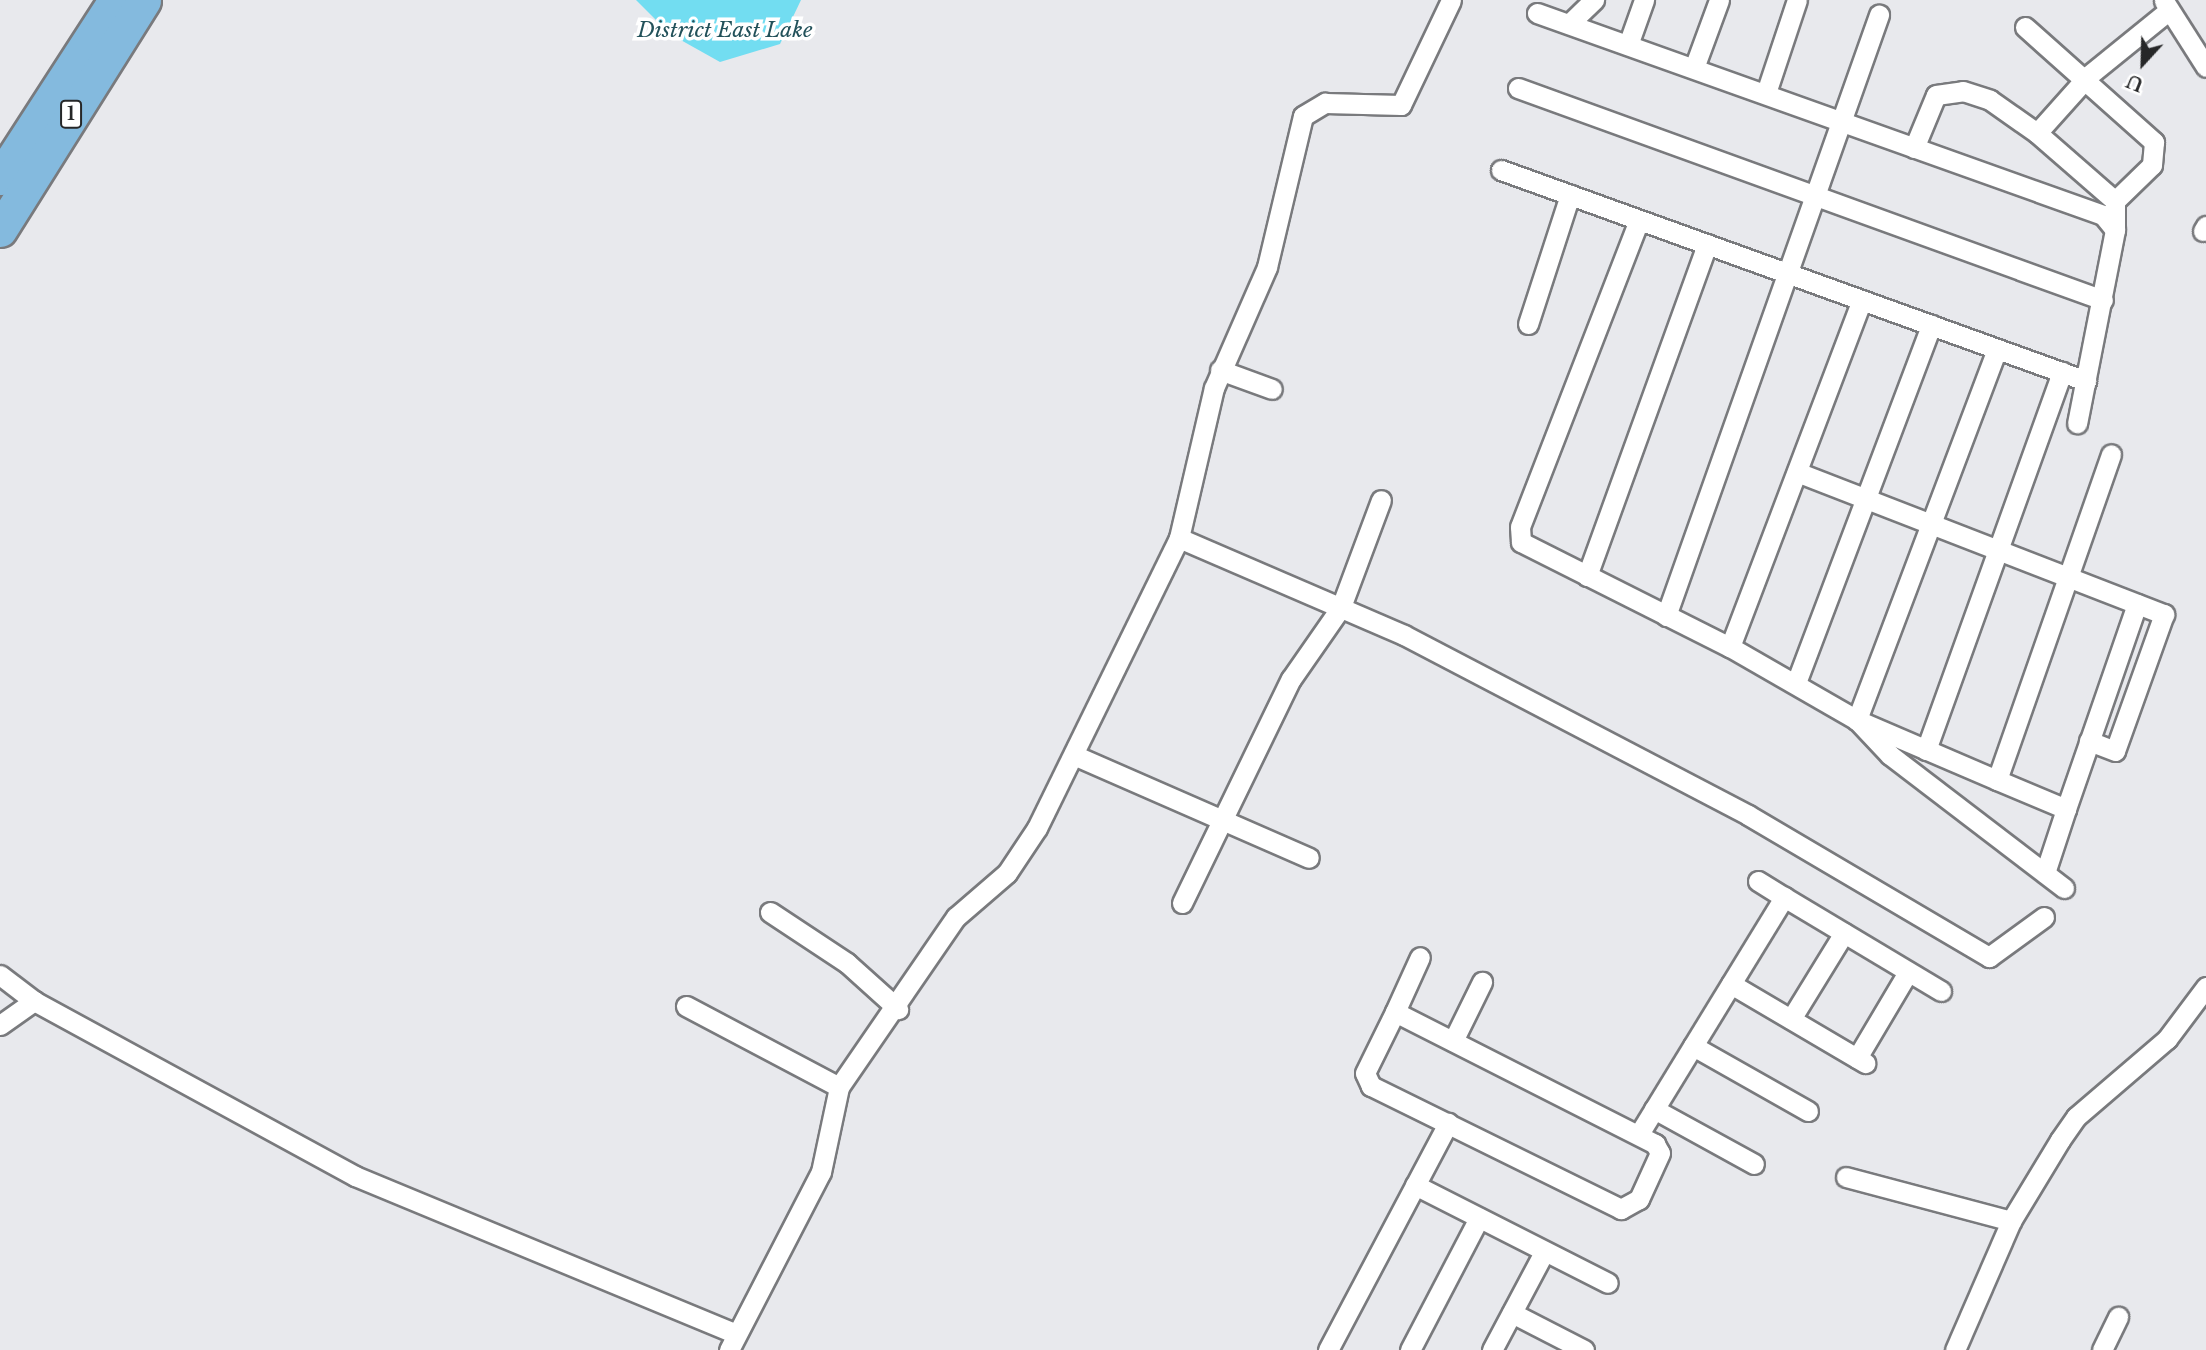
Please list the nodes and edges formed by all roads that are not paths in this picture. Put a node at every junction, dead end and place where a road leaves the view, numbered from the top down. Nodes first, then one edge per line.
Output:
1 (115, 0) edge
2 (144, 0) edge
3 (1451, 0) edge
4 (1594, 0) edge
5 (1644, 0) edge
6 (1719, 0) edge
7 (1797, 0) edge
8 (2166, 6) edge
9 (1537, 13) dead end
10 (1879, 15) dead end
11 (1569, 24) junction
12 (2025, 27) dead end
13 (1628, 44) junction
14 (2206, 67) edge
15 (1694, 68) junction
16 (2088, 76) junction
17 (1518, 88) dead end
18 (1766, 93) junction
19 (1840, 120) junction
20 (2037, 133) junction
21 (1914, 148) junction
22 (1501, 170) dead end
23 (0, 177) edge
24 (1813, 194) junction
25 (1570, 195) junction
26 (2115, 201) junction
27 (1639, 220) junction
28 (0, 230) edge
29 (2115, 230) junction
30 (1707, 244) junction
31 (1784, 272) junction
32 (1862, 300) junction
33 (2103, 300) junction
34 (1528, 324) dead end
35 (1931, 325) junction
36 (1997, 349) junction
37 (1220, 370) junction
38 (2062, 372) junction
39 (2086, 381) junction
40 (1272, 390) dead end
41 (2077, 424) dead end
42 (2111, 454) dead end
43 (1797, 472) junction
44 (1865, 496) junction
45 (1381, 500) dead end
46 (1931, 521) junction
47 (1179, 538) junction
48 (2000, 545) junction
49 (1587, 576) junction
50 (2069, 577) junction
51 (2137, 604) junction
52 (1341, 607) junction
53 (1665, 616) junction
54 (1730, 647) junction
55 (1796, 683) junction
56 (1857, 720) junction
57 (2089, 741) junction
58 (1926, 750) junction
59 (1076, 756) junction
60 (1997, 780) junction
61 (2066, 809) junction
62 (1221, 822) junction
63 (1309, 858) dead end
64 (2045, 873) junction
65 (1758, 881) dead end
66 (2064, 888) dead end
67 (1784, 897) junction
68 (1182, 903) dead end
69 (770, 912) dead end
70 (2044, 917) dead end
71 (1844, 933) junction
72 (1420, 957) dead end
73 (1908, 972) junction
74 (0, 975) edge
75 (1482, 982) dead end
76 (1731, 984) junction
77 (2206, 986) edge
78 (1941, 991) dead end
79 (34, 1001) junction
80 (687, 1006) dead end
81 (898, 1009) junction
82 (1395, 1012) junction
83 (1791, 1019) junction
84 (0, 1025) edge
85 (1453, 1041) junction
86 (1693, 1046) junction
87 (839, 1087) junction
88 (1654, 1109) junction
89 (1808, 1111) dead end
90 (1448, 1123) junction
91 (1639, 1134) junction
92 (1754, 1164) dead end
93 (1846, 1177) dead end
94 (1415, 1185) junction
95 (1479, 1218) junction
96 (2011, 1222) junction
97 (1544, 1252) junction
98 (1608, 1283) dead end
99 (1512, 1313) junction
100 (2118, 1317) dead end
101 (733, 1342) edge
102 (1328, 1350) edge
103 (1410, 1350) edge
104 (1492, 1350) edge
105 (1584, 1350) edge
106 (1955, 1350) edge
107 (2102, 1350) edge

1 - 23 highway, 1
2 - 28 highway, 1
3 - 37 street
4 - 11 street
5 - 13 street
6 - 15 street
7 - 18 street
8 - 14 street
8 - 16 street
9 - 11 street
10 - 19 street
11 - 13 street
12 - 16 street
13 - 15 street
15 - 18 street
16 - 20 street
16 - 26 street
17 - 24 street
18 - 19 street
19 - 21 street
19 - 24 street
20 - 21 street
20 - 26 street
21 - 29 street
22 - 25 street
24 - 31 street
24 - 33 street
25 - 27 street
25 - 34 street
26 - 29 street
27 - 30 street
27 - 49 street
29 - 33 street
30 - 31 street
30 - 49 street
31 - 32 street
31 - 53 street
32 - 35 street
32 - 43 street
33 - 39 street
35 - 36 street
35 - 44 street
36 - 38 street
36 - 46 street
37 - 40 street
37 - 47 street
38 - 39 street
38 - 48 street
39 - 41 street
42 - 50 street
43 - 44 street
43 - 54 street
44 - 46 street
44 - 55 street
45 - 52 street
46 - 48 street
46 - 56 street
47 - 52 street
47 - 59 street
48 - 50 street
48 - 58 street
49 - 53 street
50 - 51 street
50 - 60 street
51 - 57 street
51 - 57 street
52 - 62 street
52 - 70 street
53 - 54 street
54 - 55 street
55 - 56 street
56 - 58 street
56 - 64 street
57 - 61 street
58 - 60 street
59 - 62 street
59 - 81 street
60 - 61 street
61 - 64 street
62 - 63 street
62 - 68 street
64 - 66 street
65 - 67 street
67 - 71 street
67 - 76 street
69 - 81 street
71 - 73 street
71 - 83 street
72 - 82 street
73 - 78 street
73 - 83 street
74 - 79 street
75 - 85 street
76 - 83 street
76 - 86 street
77 - 96 street
79 - 84 street
79 - 101 street
80 - 87 street
81 - 87 street
82 - 85 street
82 - 90 street
85 - 91 street
86 - 88 street
86 - 89 street
87 - 101 street
88 - 91 street
88 - 92 street
90 - 91 street
90 - 94 street
93 - 96 street
94 - 95 street
94 - 102 street
95 - 97 street
95 - 103 street
96 - 106 street
97 - 98 street
97 - 99 street
99 - 104 street
99 - 105 street
100 - 107 street

